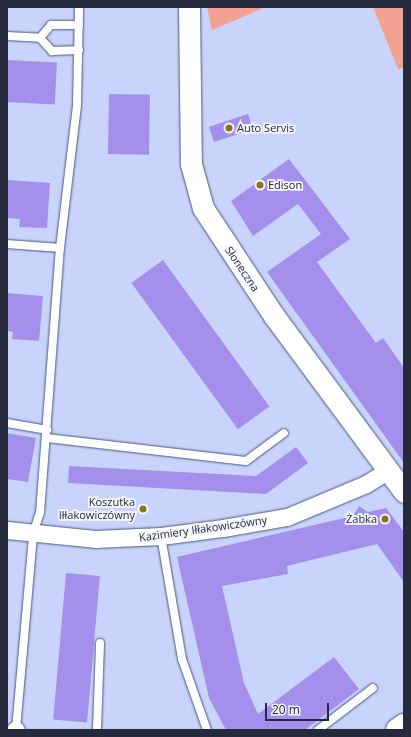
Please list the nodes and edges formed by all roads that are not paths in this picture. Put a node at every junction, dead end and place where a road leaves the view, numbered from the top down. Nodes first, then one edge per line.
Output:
1 (80, 7) edge
2 (189, 7) edge
3 (79, 25) junction
4 (7, 36) edge
5 (40, 38) junction
6 (79, 50) junction
7 (7, 244) edge
8 (60, 248) junction
9 (7, 423) edge
10 (284, 433) dead end
11 (47, 434) junction
12 (388, 470) junction
13 (404, 492) edge
14 (7, 530) edge
15 (33, 534) junction
16 (161, 536) junction
17 (100, 643) dead end
18 (372, 688) dead end
19 (404, 725) edge
20 (7, 730) edge
21 (16, 730) edge
22 (97, 730) edge
23 (207, 730) edge
24 (318, 730) edge
25 (397, 730) edge

1 - 3 lane
2 - 12 street, Słoneczna
3 - 5 lane
3 - 6 lane
4 - 5 lane
5 - 6 lane
6 - 8 lane
7 - 8 lane
8 - 11 lane
9 - 11 lane
10 - 11 lane
11 - 15 lane
12 - 13 street, Słoneczna
12 - 16 street, Kazimiery Iłłakowiczówny
14 - 15 street, Kazimiery Iłłakowiczówny
15 - 16 street, Kazimiery Iłłakowiczówny
15 - 21 lane
16 - 23 lane
17 - 22 lane
18 - 24 lane
19 - 25 main road
20 - 21 lane

